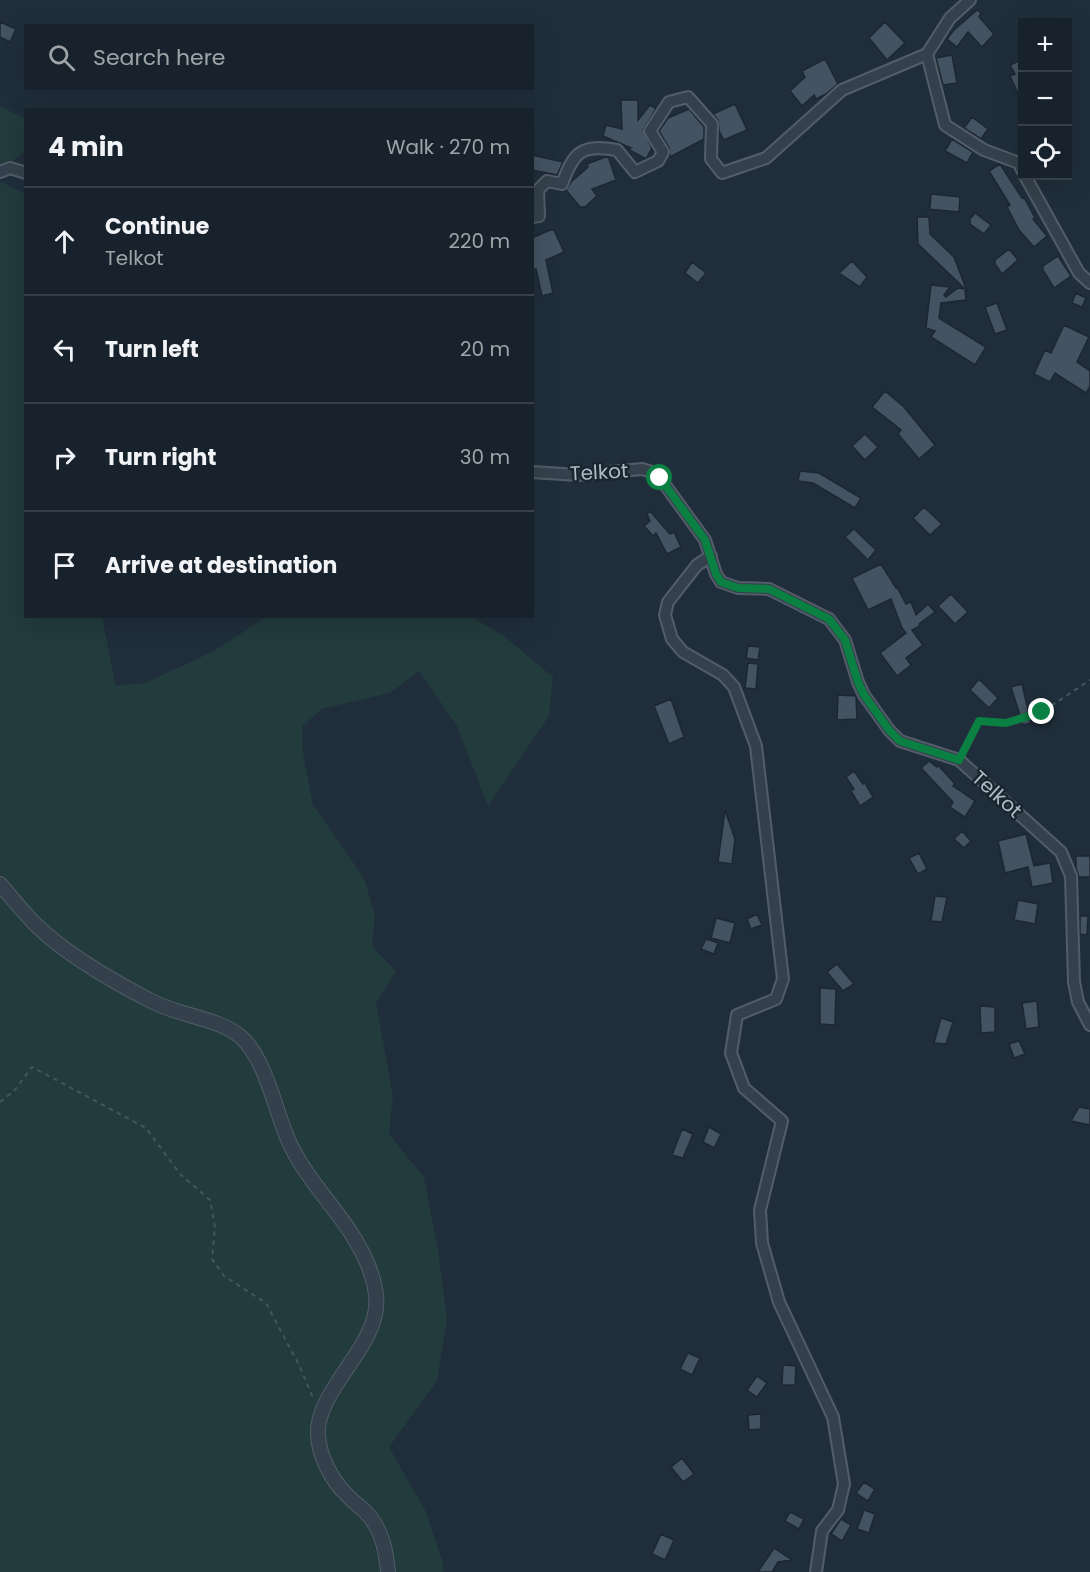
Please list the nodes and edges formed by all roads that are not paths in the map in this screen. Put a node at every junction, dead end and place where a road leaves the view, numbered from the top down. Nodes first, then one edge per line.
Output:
1 (970, 0) edge
2 (927, 54) junction
3 (1018, 163) edge
4 (0, 172) edge
5 (24, 172) edge
6 (1027, 180) edge
7 (534, 217) edge
8 (1090, 283) edge
9 (534, 472) edge
10 (711, 556) junction
11 (0, 884) edge
12 (1090, 1025) edge
13 (388, 1572) edge
14 (816, 1572) edge

1 - 2 street
2 - 3 street
2 - 7 street
4 - 5 street
6 - 8 street
9 - 10 street, Telkot
10 - 12 street, Telkot
10 - 14 street
11 - 13 street

